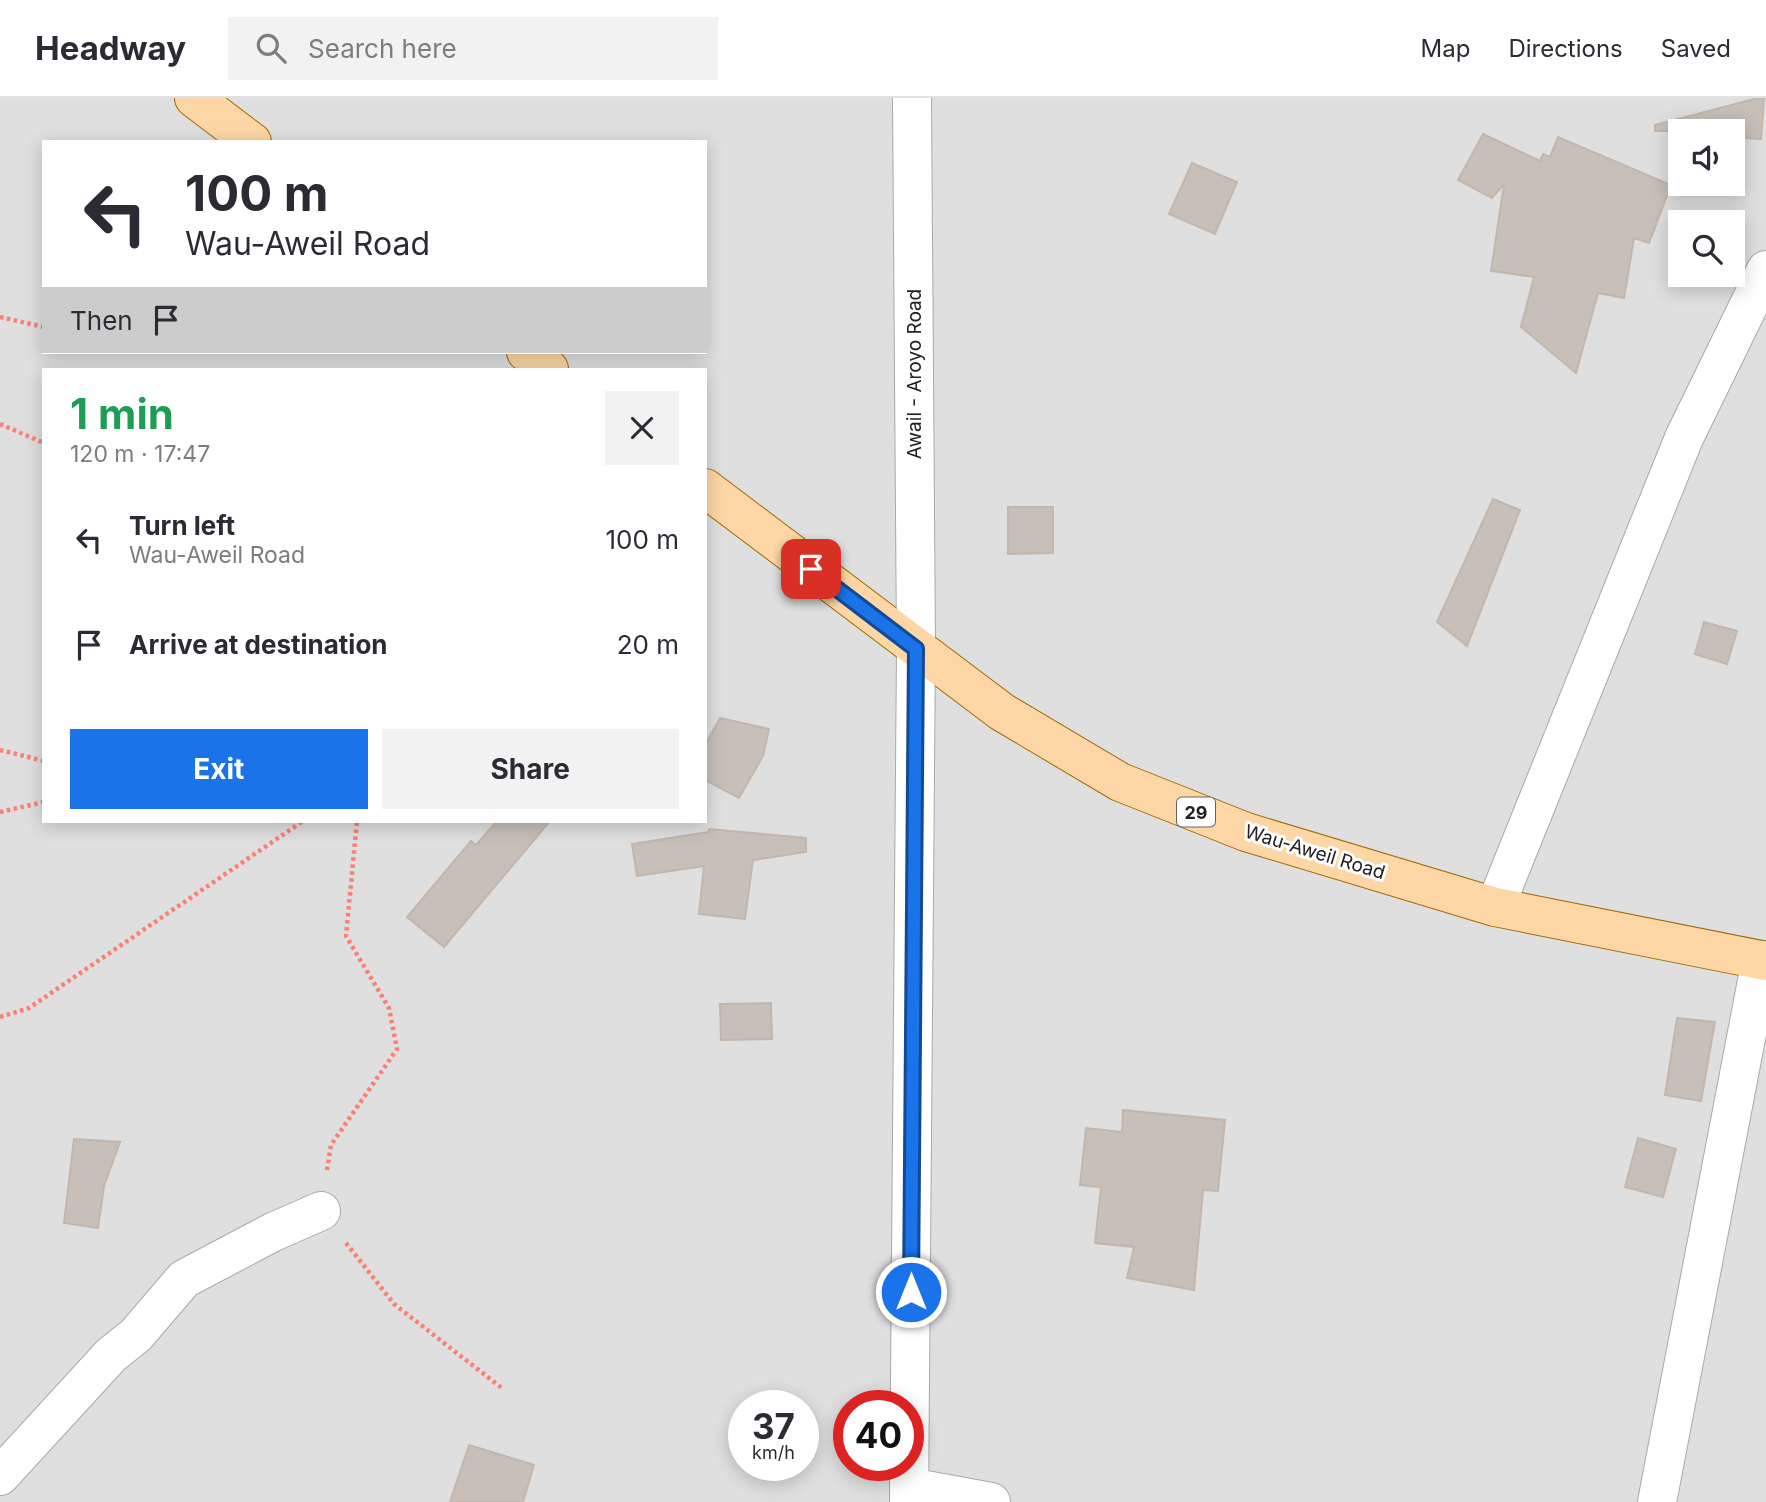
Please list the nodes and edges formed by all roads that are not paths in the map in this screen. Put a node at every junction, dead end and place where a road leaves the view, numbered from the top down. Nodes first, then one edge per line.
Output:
1 (912, 98) edge
2 (202, 100) edge
3 (250, 140) edge
4 (1766, 270) edge
5 (529, 354) edge
6 (548, 368) edge
7 (707, 490) edge
8 (916, 649) junction
9 (1495, 907) junction
10 (1764, 960) edge
11 (321, 1211) road end
12 (0, 1476) edge
13 (909, 1495) edge
14 (991, 1502) edge
15 (1657, 1502) edge

1 - 8 street, Awail - Aroyo Road
2 - 3 main road
4 - 9 street
5 - 6 main road
7 - 8 main road, Wau-Aweil Road / 29
8 - 9 main road, Wau-Aweil Road / 29
8 - 13 street, Awail - Aroyo Road
9 - 10 main road, Wau-Aweil Road / 29
10 - 15 street
11 - 12 street
13 - 14 street

